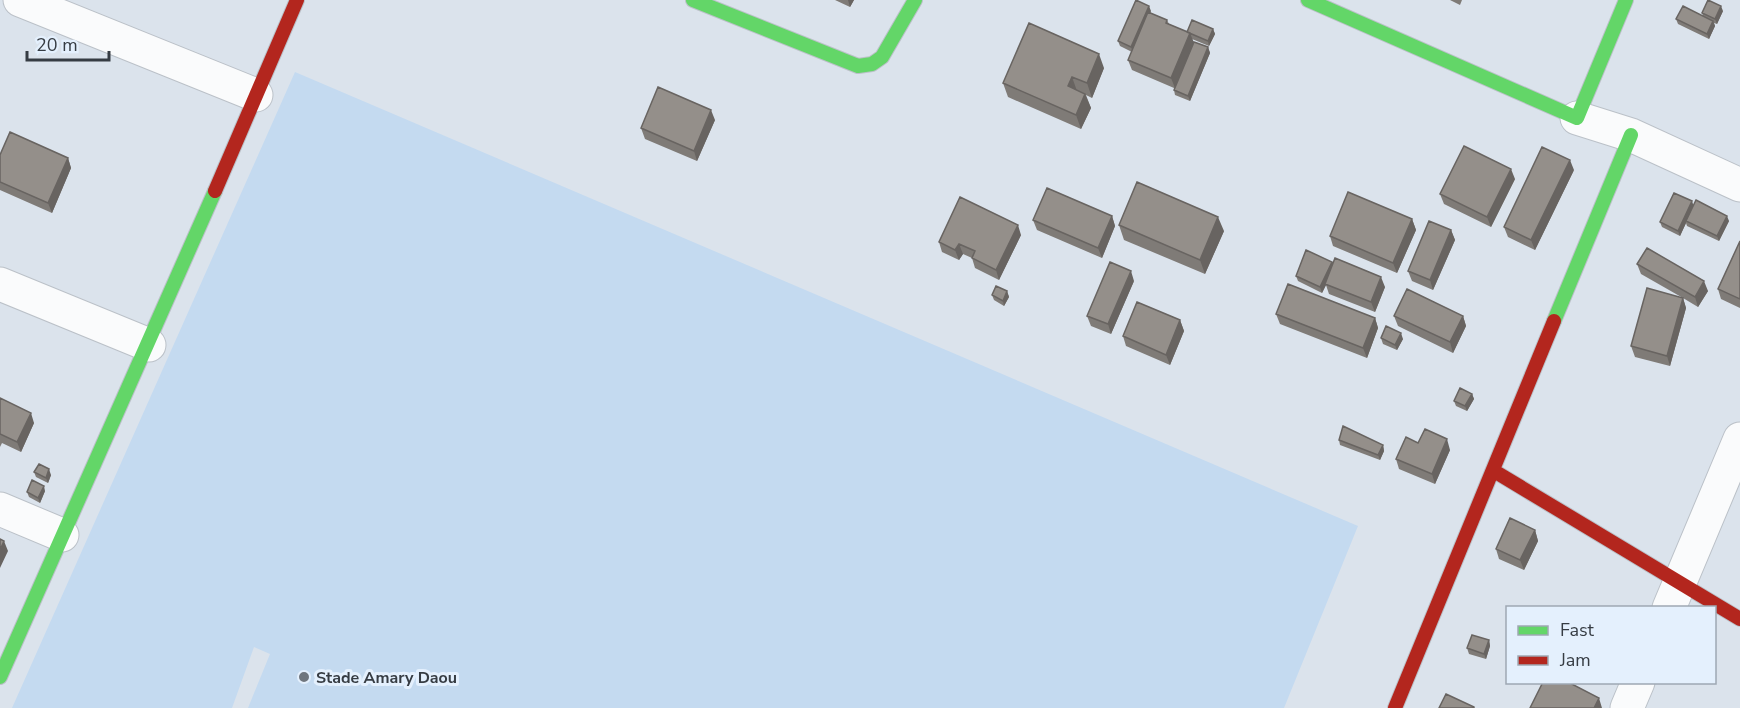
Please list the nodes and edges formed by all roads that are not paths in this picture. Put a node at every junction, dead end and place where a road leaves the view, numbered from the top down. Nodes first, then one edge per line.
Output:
1 (20, 0) edge
2 (297, 0) edge
3 (693, 0) edge
4 (915, 0) edge
5 (1308, 0) edge
6 (1626, 0) edge
7 (256, 95) junction
8 (1577, 118) junction
9 (1631, 135) junction
10 (1740, 185) edge
11 (0, 284) edge
12 (149, 345) junction
13 (1740, 439) edge
14 (1494, 471) junction
15 (0, 509) edge
16 (62, 535) junction
17 (1674, 595) edge
18 (1704, 606) edge
19 (1716, 610) edge
20 (1740, 619) edge
21 (0, 677) edge
22 (1637, 684) edge
23 (1395, 708) edge
24 (1627, 708) edge

1 - 7 street
2 - 7 street
3 - 4 street
5 - 8 street
6 - 8 street
7 - 12 street
8 - 9 street
9 - 10 street
9 - 14 street
11 - 12 street
12 - 16 street
13 - 17 street
14 - 17 street
14 - 23 street
15 - 16 street
16 - 21 street
17 - 18 street
19 - 20 street
22 - 24 street

